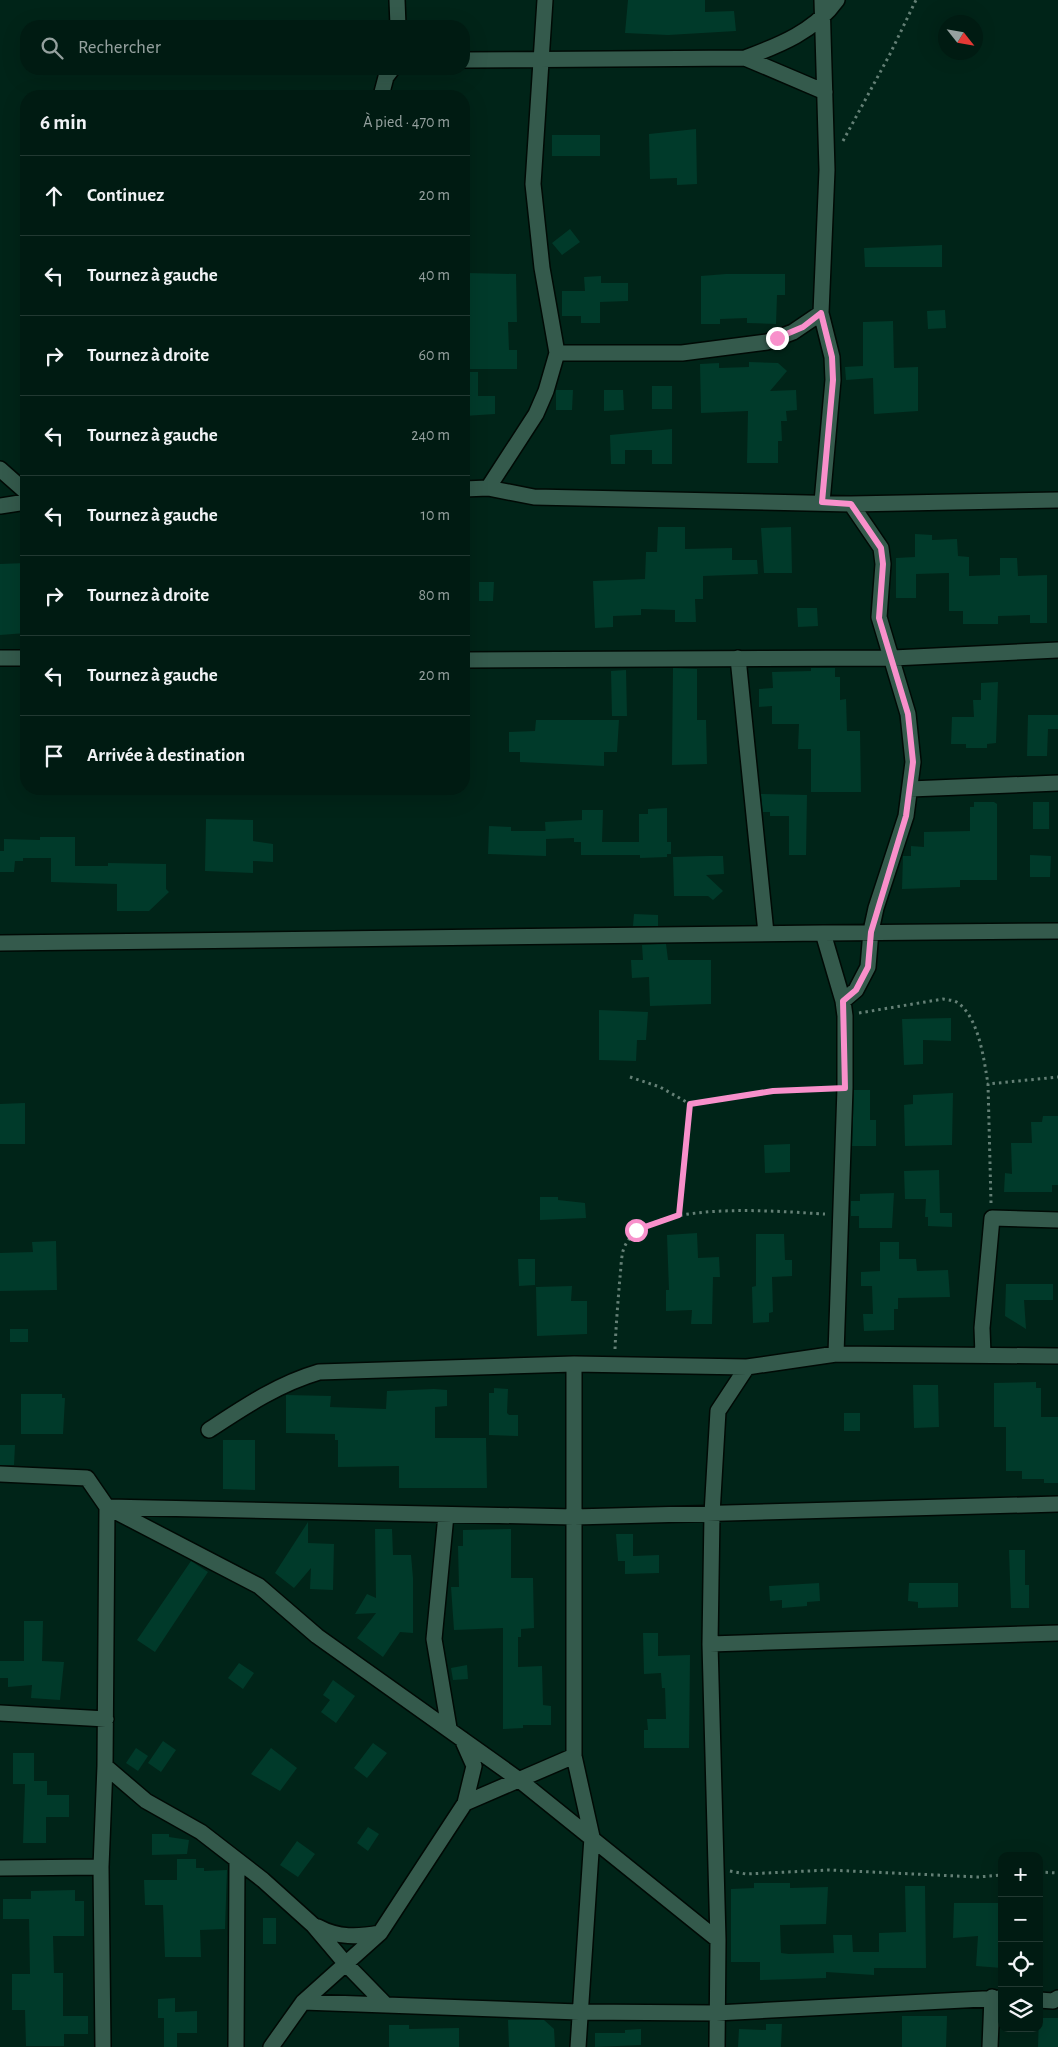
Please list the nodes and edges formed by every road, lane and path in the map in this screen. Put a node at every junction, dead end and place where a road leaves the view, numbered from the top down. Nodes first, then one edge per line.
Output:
1 (397, 0) edge
2 (545, 0) edge
3 (822, 0) edge
4 (837, 0) edge
5 (916, 0) edge
6 (823, 18) junction
7 (398, 20) edge
8 (745, 58) junction
9 (541, 59) junction
10 (470, 60) edge
11 (388, 75) edge
12 (382, 90) edge
13 (825, 92) junction
14 (840, 145) dead end
15 (821, 313) junction
16 (557, 353) junction
17 (0, 469) edge
18 (20, 487) edge
19 (488, 488) junction
20 (470, 489) edge
21 (1058, 500) edge
22 (822, 502) junction
23 (20, 503) edge
24 (851, 504) junction
25 (0, 506) edge
26 (1058, 650) edge
27 (0, 658) edge
28 (20, 658) edge
29 (738, 658) junction
30 (893, 658) junction
31 (470, 660) edge
32 (1058, 783) edge
33 (910, 789) junction
34 (1058, 931) edge
35 (871, 932) junction
36 (766, 933) junction
37 (823, 933) junction
38 (0, 943) edge
39 (844, 1008) junction
40 (630, 1077) dead end
41 (1058, 1077) edge
42 (988, 1084) junction
43 (845, 1088) junction
44 (690, 1104) junction
45 (841, 1214) junction
46 (679, 1215) junction
47 (992, 1218) junction
48 (1058, 1220) edge
49 (836, 1354) junction
50 (983, 1355) junction
51 (1058, 1356) edge
52 (574, 1364) junction
53 (619, 1364) junction
54 (747, 1367) junction
55 (209, 1430) dead end
56 (0, 1474) edge
57 (1058, 1504) edge
58 (107, 1507) junction
59 (446, 1514) junction
60 (712, 1514) junction
61 (574, 1518) junction
62 (1058, 1633) edge
63 (710, 1644) junction
64 (0, 1713) edge
65 (106, 1718) junction
66 (455, 1732) junction
67 (574, 1756) junction
68 (105, 1766) junction
69 (518, 1779) junction
70 (466, 1804) junction
71 (592, 1837) junction
72 (237, 1862) junction
73 (0, 1868) edge
74 (100, 1868) junction
75 (716, 1868) junction
76 (1043, 1872) edge
77 (1058, 1873) edge
78 (998, 1875) edge
79 (313, 1925) junction
80 (380, 1933) junction
81 (718, 1940) junction
82 (346, 1964) junction
83 (997, 1997) edge
84 (1058, 1998) edge
85 (1043, 2000) edge
86 (303, 2002) junction
87 (386, 2005) junction
88 (579, 2012) junction
89 (716, 2013) junction
90 (103, 2047) edge
91 (236, 2047) edge
92 (271, 2047) edge
93 (578, 2047) edge
94 (717, 2047) edge
95 (990, 2047) edge

1 - 7 street
2 - 9 street
3 - 6 street
4 - 6 street
5 - 14 path
6 - 8 street
6 - 13 street
8 - 9 street
8 - 13 street
9 - 10 street
9 - 16 street
11 - 12 street
13 - 15 street
15 - 16 street
15 - 22 street
16 - 19 street
17 - 18 street
19 - 20 street
19 - 22 street
21 - 24 street
22 - 24 street
23 - 25 street
24 - 30 street
26 - 30 street
27 - 28 street
29 - 30 street
29 - 31 street
29 - 36 street
30 - 33 street
32 - 33 street
33 - 35 street
34 - 35 street
35 - 37 street
35 - 39 street
36 - 37 street
36 - 38 street
37 - 39 street
39 - 42 path
39 - 43 street
40 - 44 path
41 - 42 path
42 - 47 path
43 - 44 path
43 - 45 street
44 - 46 path
45 - 46 path
45 - 49 street
46 - 53 path
47 - 48 street
47 - 50 street
49 - 50 street
49 - 54 street
50 - 51 street
52 - 53 street
52 - 55 street
52 - 61 street
53 - 54 street
54 - 60 street
56 - 58 street
57 - 60 street
58 - 59 street
58 - 65 street
58 - 66 street
59 - 61 street
59 - 66 street
60 - 61 street
60 - 63 street
61 - 67 street
62 - 63 street
63 - 75 street
64 - 65 street
65 - 68 street
66 - 69 street
66 - 70 street
67 - 69 street
67 - 71 street
68 - 72 street
68 - 74 street
69 - 70 street
69 - 71 street
70 - 80 street
71 - 81 street
71 - 88 street
72 - 79 street
72 - 91 street
73 - 74 street
74 - 90 street
75 - 78 path
75 - 81 street
76 - 77 path
79 - 80 street
79 - 82 street
80 - 82 street
81 - 89 street
82 - 86 street
82 - 87 street
83 - 89 street
83 - 95 street
84 - 85 street
86 - 87 street
86 - 92 street
87 - 88 street
88 - 89 street
88 - 93 street
89 - 94 street

